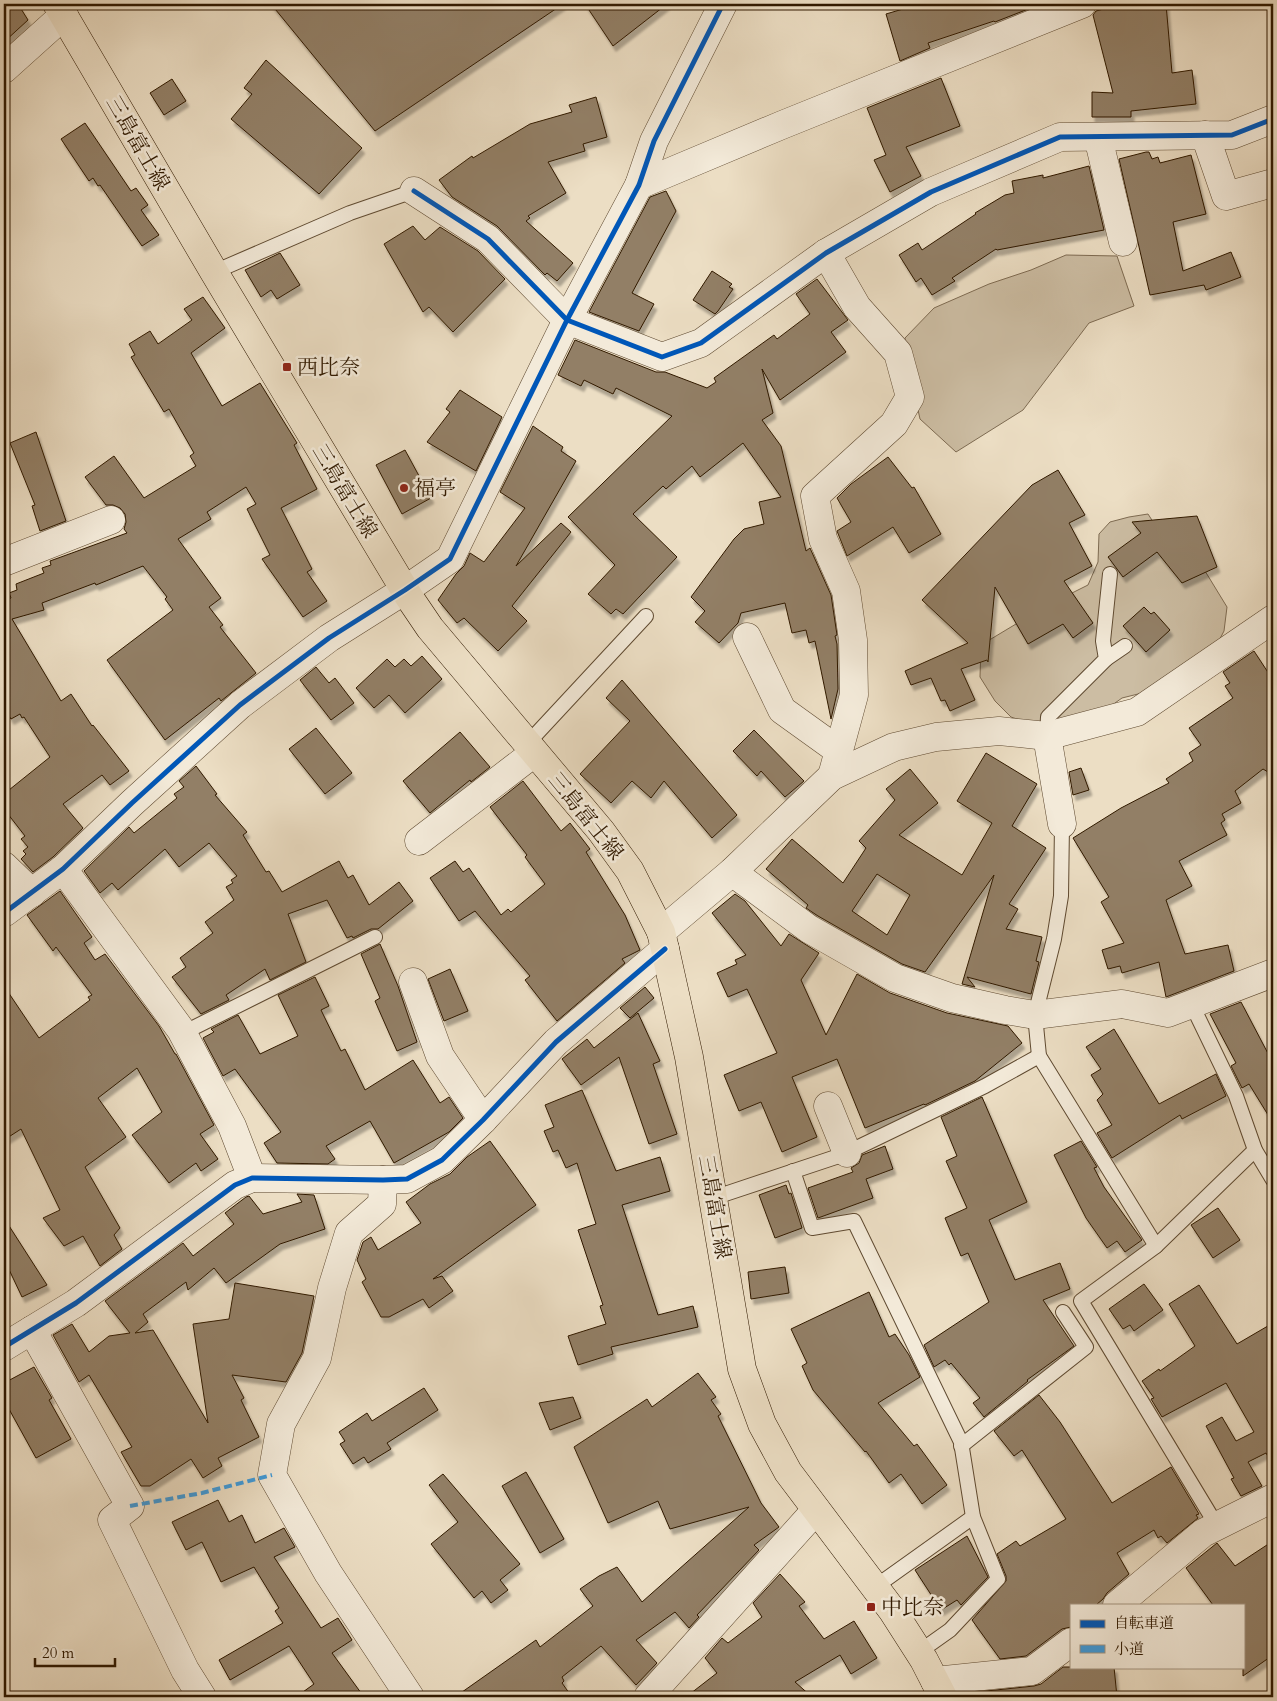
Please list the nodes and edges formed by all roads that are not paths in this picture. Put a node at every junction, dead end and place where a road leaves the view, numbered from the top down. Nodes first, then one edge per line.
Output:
1 (723, 4) edge
2 (1082, 4) edge
3 (60, 10) edge
4 (4, 69) edge
5 (1273, 119) edge
6 (1205, 135) junction
7 (1098, 137) junction
8 (1273, 183) edge
9 (639, 185) junction
10 (414, 191) joint
11 (1123, 242) dead end
12 (826, 253) junction
13 (214, 272) junction
14 (567, 320) junction
15 (111, 520) dead end
16 (4, 562) edge
17 (1110, 574) dead end
18 (405, 590) junction
19 (646, 616) dead end
20 (1273, 619) edge
21 (747, 637) dead end
22 (1125, 646) dead end
23 (1106, 659) junction
24 (1047, 736) junction
25 (531, 748) junction
26 (836, 763) junction
27 (1062, 824) joint
28 (419, 841) dead end
29 (4, 866) edge
30 (63, 869) junction
31 (732, 872) junction
32 (32, 892) junction
33 (4, 913) edge
34 (374, 937) dead end
35 (663, 941) junction
36 (1273, 973) edge
37 (413, 982) dead end
38 (1192, 1005) junction
39 (1035, 1015) junction
40 (183, 1033) junction
41 (1039, 1056) junction
42 (828, 1106) dead end
43 (483, 1120) junction
44 (1255, 1150) junction
45 (846, 1153) junction
46 (793, 1172) junction
47 (252, 1178) junction
48 (383, 1180) junction
49 (1273, 1180) edge
50 (713, 1198) junction
51 (1156, 1246) junction
52 (1063, 1312) dead end
53 (32, 1330) junction
54 (4, 1347) edge
55 (961, 1446) junction
56 (1273, 1498) edge
57 (816, 1510) junction
58 (973, 1517) junction
59 (1217, 1526) junction
60 (875, 1587) junction
61 (1117, 1604) edge
62 (1070, 1643) edge
63 (919, 1652) junction
64 (939, 1689) edge
65 (202, 1697) edge
66 (410, 1697) edge
67 (648, 1697) edge

1 - 9 street
2 - 9 street
3 - 4 street
3 - 13 main road, 三島富士線
5 - 6 street
6 - 7 street
6 - 8 street
7 - 11 street
7 - 12 street
9 - 14 street
10 - 13 lane
10 - 14 street
12 - 14 street
12 - 26 street
13 - 18 main road, 三島富士線
14 - 18 street
15 - 16 street
17 - 23 lane
18 - 25 main road, 三島富士線
18 - 30 street
19 - 25 lane
20 - 24 street
21 - 26 street
22 - 23 lane
23 - 24 lane
24 - 26 street
24 - 27 street
25 - 28 street
25 - 35 main road, 三島富士線
26 - 31 street
27 - 39 lane
29 - 32 street
30 - 32 street
30 - 40 street
31 - 35 street
31 - 39 street
32 - 33 street
34 - 40 lane
35 - 43 street
35 - 50 main road, 三島富士線
36 - 38 street
37 - 43 street
38 - 39 street
38 - 44 lane
39 - 41 lane
40 - 47 street
41 - 45 lane
41 - 51 lane
42 - 45 street
43 - 48 street
44 - 49 lane
44 - 51 lane
45 - 46 lane
46 - 50 lane
46 - 55 lane
47 - 48 street
47 - 53 street
48 - 66 street
50 - 57 main road, 三島富士線
51 - 59 lane
52 - 55 lane
53 - 54 street
53 - 65 street
55 - 58 lane
56 - 59 street
57 - 60 main road, 三島富士線
57 - 67 street
58 - 60 lane
58 - 63 lane
59 - 61 street
60 - 63 main road, 三島富士線
62 - 64 street
63 - 64 main road, 三島富士線

